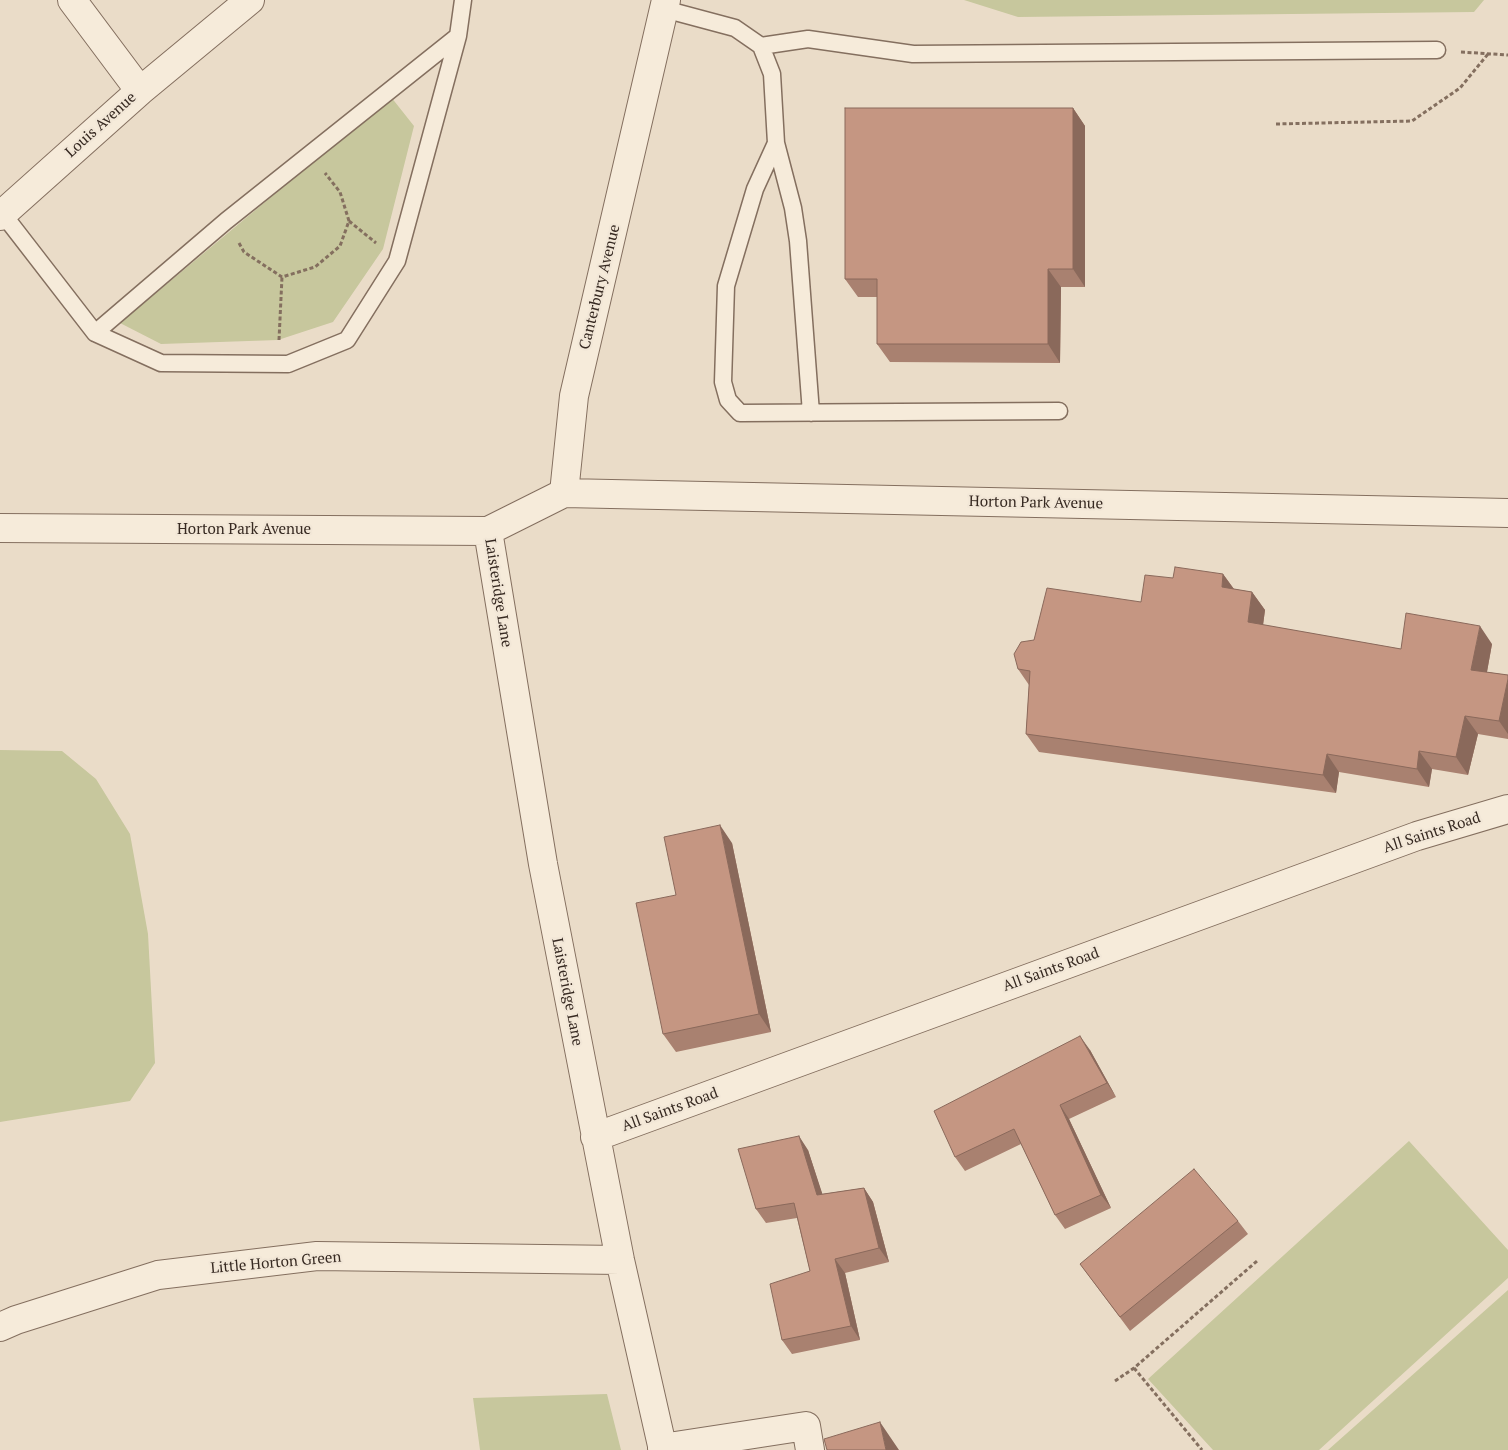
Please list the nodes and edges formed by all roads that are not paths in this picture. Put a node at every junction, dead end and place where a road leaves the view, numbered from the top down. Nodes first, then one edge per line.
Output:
1 (72, 0) edge
2 (250, 0) edge
3 (463, 0) edge
4 (665, 4) edge
5 (458, 36) junction
6 (761, 46) junction
7 (1437, 50) road end
8 (140, 91) junction
9 (776, 143) junction
10 (1, 215) edge
11 (95, 333) junction
12 (1059, 411) dead end
13 (811, 413) junction
14 (564, 493) junction
15 (1508, 513) edge
16 (0, 528) edge
17 (488, 532) junction
18 (1508, 809) edge
19 (595, 1137) junction
20 (620, 1260) junction
21 (5, 1318) edge
22 (663, 1449) edge
23 (810, 1450) edge

1 - 8 street, Louis Avenue
2 - 8 street
3 - 5 lane
4 - 6 lane
4 - 14 street, Canterbury Avenue
5 - 11 lane
5 - 11 lane
6 - 7 lane
6 - 9 lane
8 - 10 street, Louis Avenue
9 - 13 lane
9 - 13 lane
10 - 11 lane
12 - 13 lane
14 - 15 street, Horton Park Avenue
14 - 17 street
16 - 17 street, Horton Park Avenue
17 - 19 street, Laisteridge Lane
18 - 19 street, All Saints Road
19 - 20 street, Laisteridge Lane
20 - 21 street, Little Horton Green
20 - 22 street, Laisteridge Lane
22 - 23 street

